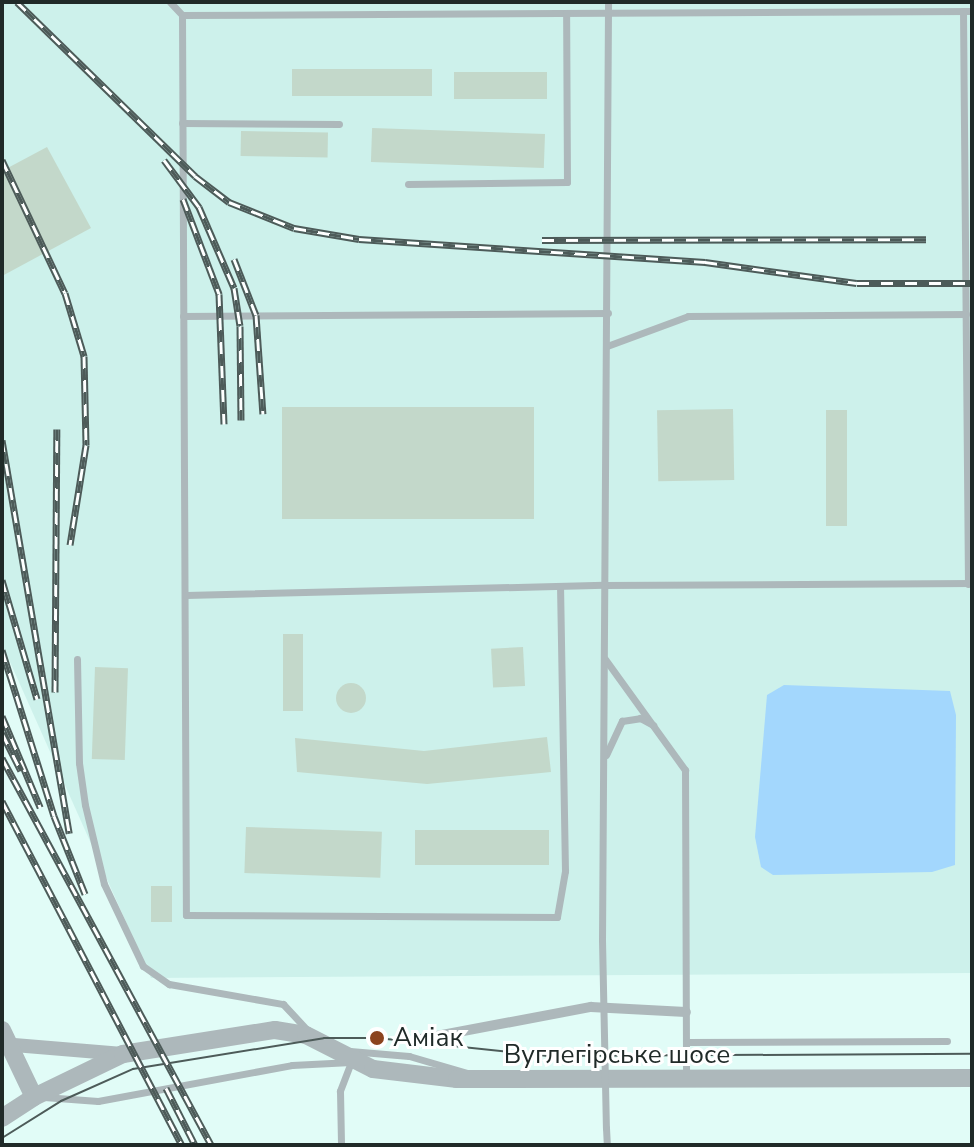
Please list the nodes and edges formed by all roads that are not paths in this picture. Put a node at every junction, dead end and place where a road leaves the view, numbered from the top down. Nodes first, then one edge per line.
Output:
1 (170, 2) edge
2 (608, 2) edge
3 (936, 6) edge
4 (967, 11) edge
5 (608, 12) junction
6 (566, 13) junction
7 (182, 15) junction
8 (182, 123) junction
9 (339, 124) dead end
10 (408, 184) dead end
11 (608, 313) junction
12 (966, 314) junction
13 (183, 316) junction
14 (607, 346) junction
15 (970, 584) edge
16 (604, 585) junction
17 (560, 587) junction
18 (186, 595) junction
19 (604, 657) junction
20 (77, 659) dead end
21 (655, 726) junction
22 (603, 765) junction
23 (686, 1012) junction
24 (4, 1039) edge
25 (421, 1039) dead end
26 (314, 1040) junction
27 (947, 1041) dead end
28 (686, 1042) junction
29 (333, 1053) junction
30 (123, 1054) junction
31 (351, 1062) junction
32 (972, 1078) edge
33 (488, 1081) junction
34 (686, 1081) junction
35 (35, 1096) junction
36 (2, 1118) edge
37 (341, 1145) edge
38 (607, 1145) edge

1 - 7 lane
2 - 5 lane
3 - 4 lane
3 - 5 lane
4 - 12 lane
5 - 6 lane
5 - 11 lane
6 - 7 lane
6 - 10 lane
7 - 8 lane
8 - 9 lane
8 - 13 lane
11 - 13 lane
11 - 14 lane
12 - 14 lane
12 - 15 lane
13 - 18 lane
14 - 16 lane
15 - 16 lane
16 - 17 lane
16 - 19 lane
17 - 18 lane
17 - 18 lane
19 - 21 lane
19 - 22 lane
20 - 26 lane
21 - 22 lane
21 - 23 lane
22 - 38 lane, bridge
23 - 25 street
23 - 28 lane
24 - 30 street
24 - 35 street
26 - 29 street, Вуглегірське шосе
26 - 30 street, Вуглегірське шосе
27 - 28 lane
28 - 34 lane
29 - 31 street, Вуглегірське шосе
29 - 33 lane
30 - 35 street, Вуглегірське шосе
31 - 33 street, Вуглегірське шосе
31 - 35 lane
31 - 37 lane
32 - 34 street, Вуглегірське шосе
33 - 34 street, Вуглегірське шосе
35 - 36 street, Вуглегірське шосе

